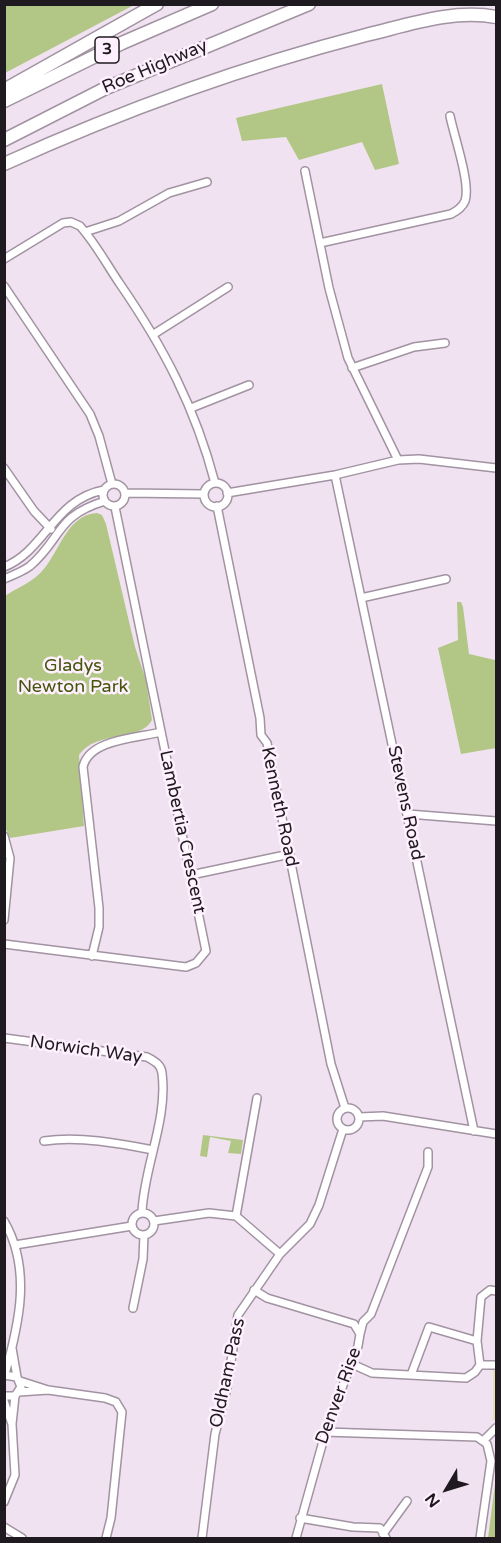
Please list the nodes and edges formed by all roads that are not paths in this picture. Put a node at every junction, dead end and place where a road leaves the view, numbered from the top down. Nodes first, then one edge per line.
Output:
1 (157, 4) edge
2 (212, 4) edge
3 (309, 4) edge
4 (496, 17) edge
5 (4, 90) edge
6 (4, 101) edge
7 (450, 116) dead end
8 (4, 140) edge
9 (4, 164) edge
10 (305, 171) dead end
11 (207, 182) dead end
12 (85, 232) junction
13 (320, 243) junction
14 (4, 259) edge
15 (4, 286) edge
16 (228, 286) dead end
17 (154, 334) junction
18 (446, 343) dead end
19 (352, 368) junction
20 (249, 385) dead end
21 (191, 408) junction
22 (399, 460) junction
23 (4, 468) edge
24 (496, 468) edge
25 (335, 476) junction
26 (215, 483) junction
27 (112, 484) junction
28 (104, 490) junction
29 (126, 493) junction
30 (227, 493) junction
31 (204, 494) junction
32 (105, 501) junction
33 (217, 506) junction
34 (115, 507) junction
35 (48, 526) junction
36 (56, 532) junction
37 (4, 567) edge
38 (4, 579) edge
39 (446, 579) dead end
40 (361, 598) junction
41 (161, 732) junction
42 (408, 814) junction
43 (496, 821) edge
44 (4, 836) edge
45 (290, 854) junction
46 (191, 875) junction
47 (4, 920) edge
48 (4, 944) edge
49 (92, 956) junction
50 (4, 1038) edge
51 (256, 1098) dead end
52 (345, 1108) junction
53 (359, 1117) junction
54 (343, 1129) junction
55 (474, 1131) junction
56 (496, 1134) edge
57 (44, 1141) dead end
58 (153, 1150) junction
59 (428, 1152) dead end
60 (142, 1212) junction
61 (236, 1216) junction
62 (4, 1221) edge
63 (154, 1221) junction
64 (132, 1226) junction
65 (144, 1235) junction
66 (15, 1245) junction
67 (280, 1254) junction
68 (254, 1290) junction
69 (496, 1291) edge
70 (133, 1308) dead end
71 (360, 1334) junction
72 (477, 1341) junction
73 (12, 1348) junction
74 (352, 1364) junction
75 (480, 1365) junction
76 (496, 1365) edge
77 (5, 1374) edge
78 (411, 1375) junction
79 (19, 1379) junction
80 (48, 1390) junction
81 (17, 1394) junction
82 (4, 1396) edge
83 (4, 1401) edge
84 (12, 1424) junction
85 (496, 1428) edge
86 (325, 1432) junction
87 (483, 1441) junction
88 (407, 1501) dead end
89 (4, 1502) edge
90 (300, 1518) junction
91 (4, 1527) edge
92 (385, 1536) edge
93 (22, 1539) edge
94 (106, 1539) edge
95 (202, 1539) edge
96 (296, 1539) edge
97 (480, 1539) edge

1 - 5 highway
2 - 6 highway, Roe Highway / 3
3 - 8 highway, Roe Highway / 3
4 - 9 highway
7 - 13 street
10 - 13 street
11 - 12 street
12 - 14 street
12 - 17 street
13 - 19 street
15 - 27 street
16 - 17 street
17 - 21 street
18 - 19 street
19 - 22 street
20 - 21 street
21 - 26 street
22 - 24 street
22 - 25 street
23 - 35 street
25 - 30 street
25 - 40 street, Stevens Road
26 - 30 street
26 - 31 street
27 - 28 street
27 - 29 street
28 - 32 street
28 - 35 street
29 - 31 street
29 - 34 street
30 - 33 street
31 - 33 street
32 - 34 street
32 - 36 street
33 - 45 street, Kenneth Road
34 - 41 street, Lambertia Crescent
35 - 36 street
35 - 37 street
36 - 38 street
39 - 40 street
40 - 42 street, Stevens Road
41 - 46 street, Lambertia Crescent
41 - 49 street
42 - 43 street
42 - 55 street, Stevens Road
44 - 47 street
45 - 46 street
45 - 52 street, Kenneth Road
46 - 49 street, Lambertia Crescent
48 - 49 street, Lambertia Crescent
50 - 58 street, Norwich Way
51 - 61 street
52 - 53 street
52 - 54 street
53 - 54 street
53 - 55 street
54 - 67 street, Oldham Pass
55 - 56 street
57 - 58 street
58 - 60 street, Norwich Way
59 - 71 street
60 - 63 street
60 - 64 street
61 - 63 street
61 - 67 street
62 - 66 street
63 - 65 street
64 - 65 street
64 - 66 street
65 - 70 street
66 - 73 street
67 - 68 street, Oldham Pass
68 - 71 street, Denver Rise
68 - 95 street, Oldham Pass
69 - 72 street
71 - 74 street, Denver Rise
72 - 75 street
72 - 78 street
73 - 77 street
73 - 79 street
74 - 78 street
74 - 86 street, Denver Rise
75 - 76 street
75 - 78 street
77 - 79 street
79 - 80 street
79 - 81 street
80 - 81 street
80 - 94 street
81 - 82 street
81 - 84 street
83 - 84 street
84 - 89 street
85 - 87 street
86 - 87 street
86 - 90 street, Denver Rise
87 - 97 street
88 - 92 street
90 - 92 street
90 - 96 street, Denver Rise
91 - 93 street

